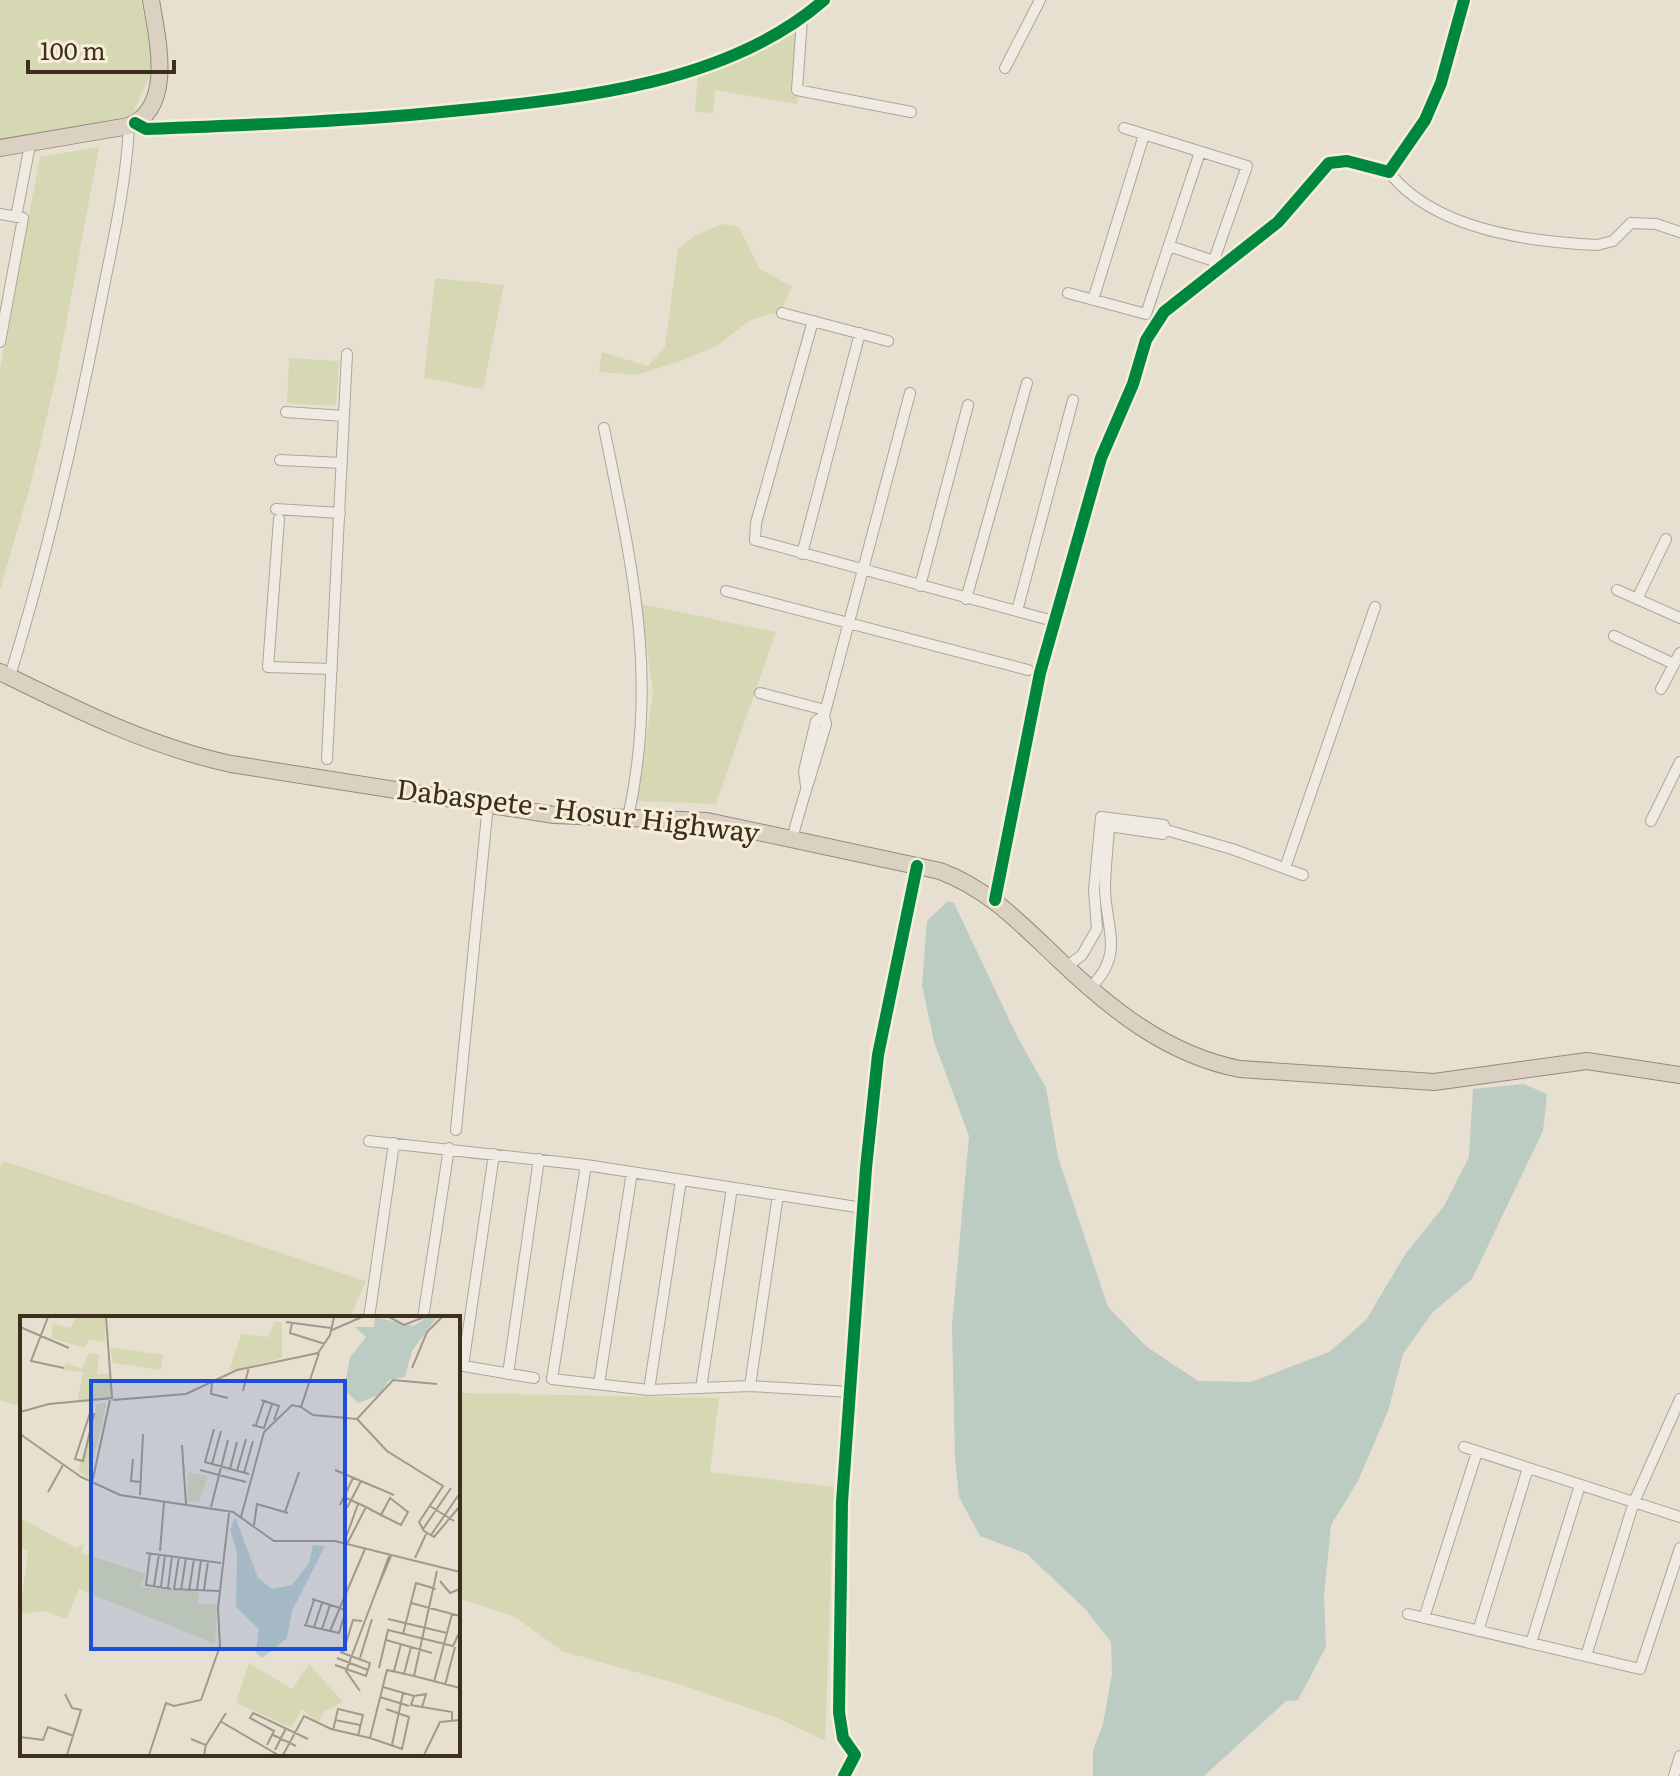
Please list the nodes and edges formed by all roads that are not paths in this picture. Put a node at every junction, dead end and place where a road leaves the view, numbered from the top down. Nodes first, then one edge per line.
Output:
1 (151, 0) edge
2 (824, 0) edge
3 (1040, 0) edge
4 (1464, 0) edge
5 (802, 19) junction
6 (1005, 68) dead end
7 (911, 112) dead end
8 (132, 125) junction
9 (1124, 128) dead end
10 (1144, 135) junction
11 (30, 145) junction
12 (0, 148) edge
13 (1200, 152) junction
14 (1389, 172) junction
15 (0, 214) edge
16 (16, 217) junction
17 (1680, 232) edge
18 (1169, 246) junction
19 (1219, 262) junction
20 (1068, 293) dead end
21 (1093, 300) junction
22 (782, 313) dead end
23 (813, 321) junction
24 (860, 333) junction
25 (888, 341) dead end
26 (0, 342) edge
27 (347, 354) dead end
28 (1027, 383) dead end
29 (910, 393) dead end
30 (1073, 400) dead end
31 (968, 405) dead end
32 (286, 412) dead end
33 (344, 416) junction
34 (604, 428) dead end
35 (280, 460) dead end
36 (342, 463) junction
37 (340, 513) junction
38 (1666, 539) dead end
39 (802, 554) junction
40 (863, 570) junction
41 (920, 586) junction
42 (1617, 590) dead end
43 (726, 591) dead end
44 (966, 599) junction
45 (1637, 599) junction
46 (1375, 607) dead end
47 (1017, 611) junction
48 (1680, 618) edge
49 (1046, 619) dead end
50 (849, 622) junction
51 (1614, 636) dead end
52 (1680, 653) edge
53 (1674, 664) junction
54 (332, 669) junction
55 (1028, 670) dead end
56 (5, 674) edge
57 (1661, 689) dead end
58 (760, 693) dead end
59 (825, 713) junction
60 (327, 759) dead end
61 (1679, 766) edge
62 (488, 804) junction
63 (628, 818) junction
64 (1651, 821) dead end
65 (1166, 830) junction
66 (792, 839) junction
67 (917, 866) junction
68 (1285, 868) junction
69 (1303, 875) dead end
70 (995, 900) junction
71 (1066, 967) junction
72 (1090, 988) junction
73 (1679, 1072) edge
74 (456, 1130) dead end
75 (369, 1141) dead end
76 (394, 1143) junction
77 (449, 1148) junction
78 (494, 1154) junction
79 (539, 1159) junction
80 (586, 1165) junction
81 (632, 1172) junction
82 (681, 1180) junction
83 (732, 1188) junction
84 (778, 1195) junction
85 (863, 1208) junction
86 (369, 1316) edge
87 (423, 1316) edge
88 (460, 1366) edge
89 (508, 1374) junction
90 (534, 1378) dead end
91 (599, 1384) junction
92 (750, 1386) junction
93 (701, 1388) junction
94 (649, 1390) junction
95 (851, 1392) junction
96 (1680, 1399) edge
97 (1464, 1447) dead end
98 (1477, 1452) junction
99 (1528, 1468) junction
100 (1580, 1485) junction
101 (1634, 1502) junction
102 (1680, 1517) edge
103 (1680, 1548) edge
104 (1408, 1614) dead end
105 (1424, 1618) junction
106 (1478, 1631) junction
107 (1531, 1643) junction
108 (1586, 1656) junction
109 (1680, 1756) edge
110 (844, 1776) edge
111 (1674, 1776) edge

1 - 8 highway
2 - 5 street
3 - 6 street
4 - 14 street
5 - 7 street
5 - 8 street
8 - 11 highway
8 - 56 street
9 - 10 street
10 - 13 street
10 - 21 street
11 - 12 highway
11 - 16 street
13 - 18 street
13 - 19 street
14 - 17 street
14 - 19 street
15 - 16 street
16 - 26 street
18 - 19 street
18 - 21 street
19 - 70 street
20 - 21 street
22 - 23 street
23 - 24 street
23 - 39 street
24 - 25 street
24 - 39 street
27 - 33 street
28 - 44 street
29 - 40 street
30 - 47 street
31 - 41 street
32 - 33 street
33 - 36 street
34 - 63 street
35 - 36 street
36 - 37 street
37 - 54 street
37 - 54 street
38 - 45 street
39 - 40 street
40 - 41 street
40 - 50 street
41 - 44 street
42 - 45 street
43 - 50 street
44 - 47 street
45 - 48 street
46 - 68 street
47 - 49 street
50 - 55 street
50 - 59 street
51 - 53 street
52 - 53 street
53 - 57 street
54 - 60 street
56 - 62 highway, Dabaspete - Hosur Highway
58 - 59 street
59 - 66 street
61 - 64 street
62 - 63 highway, Dabaspete - Hosur Highway
62 - 74 street
63 - 66 highway, Dabaspete - Hosur Highway
65 - 68 street
65 - 71 street
65 - 72 street
66 - 67 highway, Dabaspete - Hosur Highway
67 - 70 highway, Dabaspete - Hosur Highway
67 - 85 street
68 - 69 street
70 - 71 highway, Dabaspete - Hosur Highway
71 - 72 highway, Dabaspete - Hosur Highway
72 - 73 highway, Dabaspete - Hosur Highway
75 - 76 street
76 - 77 street
76 - 86 street
77 - 78 street
77 - 87 street
78 - 79 street
78 - 88 street
79 - 80 street
79 - 89 street
80 - 81 street
80 - 91 street
81 - 82 street
81 - 91 street
82 - 83 street
82 - 94 street
83 - 84 street
83 - 93 street
84 - 85 street
84 - 92 street
85 - 95 street
88 - 89 street
89 - 90 street
91 - 94 street
92 - 93 street
92 - 95 street
93 - 94 street
95 - 110 street
96 - 101 street
97 - 98 street
98 - 99 street
98 - 105 street
99 - 100 street
99 - 106 street
100 - 101 street
100 - 107 street
101 - 102 street
101 - 108 street
103 - 108 street
104 - 105 street
105 - 106 street
106 - 107 street
107 - 108 street
109 - 111 street

